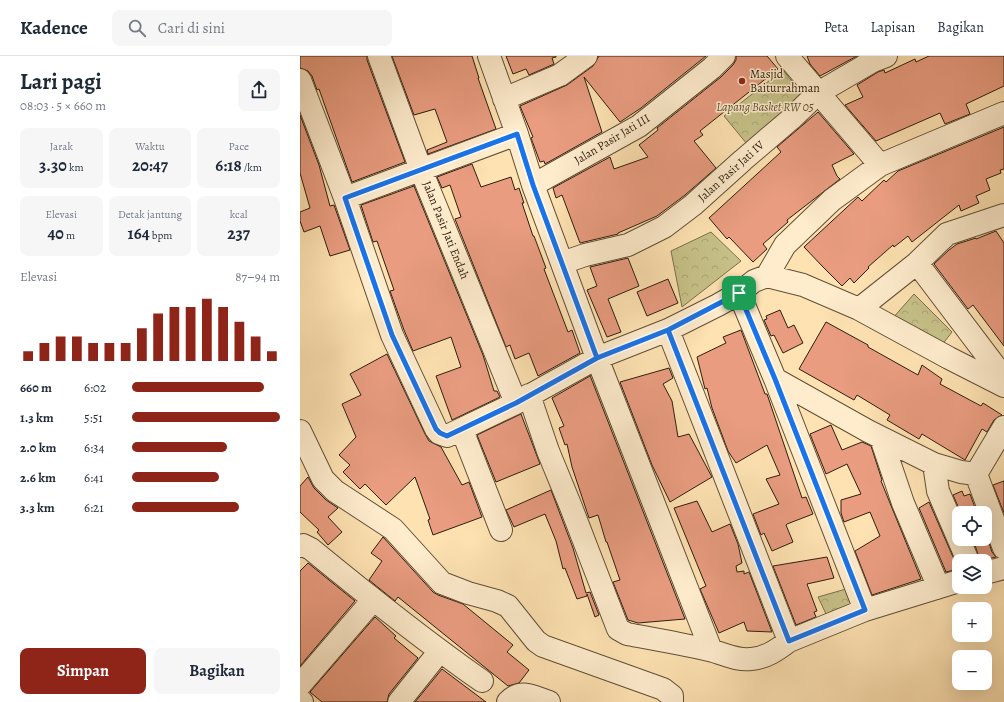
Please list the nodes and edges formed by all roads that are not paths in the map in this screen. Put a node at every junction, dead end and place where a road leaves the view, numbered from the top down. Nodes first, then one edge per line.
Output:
1 (379, 56) edge
2 (489, 56) edge
3 (586, 56) edge
4 (724, 56) edge
5 (787, 56) edge
6 (886, 56) edge
7 (300, 80) edge
8 (818, 93) junction
9 (504, 99) junction
10 (1004, 113) edge
11 (517, 134) junction
12 (880, 165) junction
13 (421, 170) junction
14 (533, 185) junction
15 (345, 198) junction
16 (1002, 218) edge
17 (562, 263) junction
18 (917, 263) junction
19 (767, 276) junction
20 (739, 293) junction
21 (858, 309) junction
22 (668, 330) junction
23 (597, 358) junction
24 (1004, 378) edge
25 (775, 379) junction
26 (1004, 386) edge
27 (523, 399) junction
28 (1004, 427) edge
29 (462, 430) junction
30 (300, 431) edge
31 (881, 438) junction
32 (934, 464) junction
33 (976, 474) junction
34 (501, 530) dead end
35 (300, 546) edge
36 (1004, 548) edge
37 (965, 554) edge
38 (1004, 568) edge
39 (992, 571) edge
40 (952, 583) edge
41 (937, 588) junction
42 (373, 600) junction
43 (865, 610) junction
44 (789, 641) junction
45 (711, 650) junction
46 (439, 652) junction
47 (482, 681) dead end
48 (300, 685) edge
49 (399, 702) edge
50 (508, 702) edge
51 (549, 702) edge
52 (672, 702) edge

1 - 13 street, Jalan Pasir Jati Endah
2 - 9 street
3 - 9 street
4 - 14 street, Jalan Pasir Jati III
5 - 8 street
6 - 8 street, Jalan Pasir Jati IV
7 - 15 street
8 - 12 street
8 - 17 street, Jalan Pasir Jati IV
9 - 11 street
10 - 12 street
11 - 13 street
11 - 14 street
12 - 19 street
13 - 15 street
13 - 27 street, Jalan Pasir Jati Endah
14 - 17 street
15 - 29 street
16 - 18 street
17 - 23 street
18 - 21 street
18 - 24 street
19 - 20 street
19 - 21 street
20 - 22 street
20 - 25 street
21 - 26 street
22 - 23 street
22 - 44 street
23 - 27 street
23 - 45 street
25 - 31 street
25 - 43 street
27 - 29 street
27 - 45 street, Jalan Pasir Jati Endah
28 - 33 street
29 - 34 street
30 - 52 street
31 - 32 street
31 - 41 street
32 - 33 street
32 - 37 street
33 - 36 street
35 - 42 street
38 - 39 street
40 - 41 street
41 - 43 street
42 - 46 street
42 - 48 street
43 - 44 street
44 - 45 street
46 - 47 street
46 - 49 street
50 - 51 street

